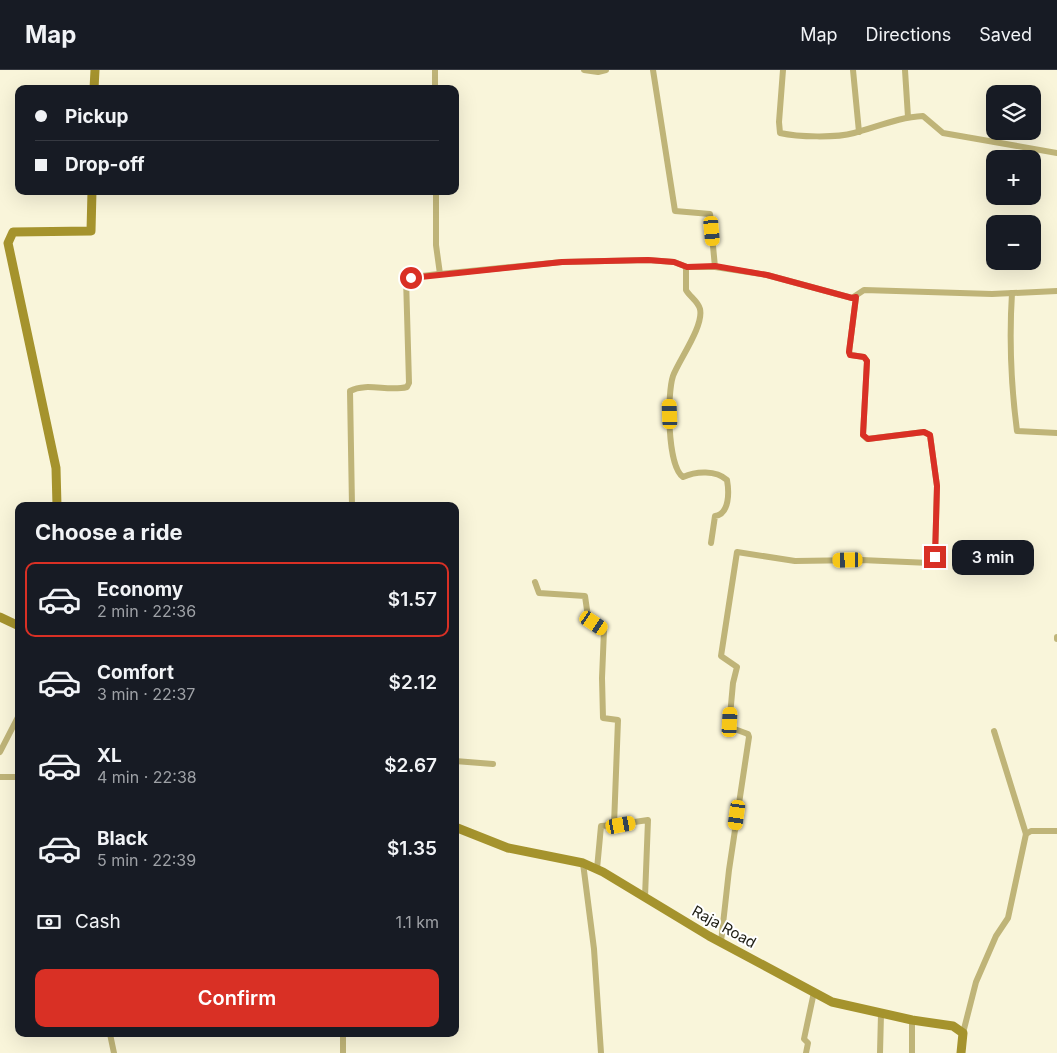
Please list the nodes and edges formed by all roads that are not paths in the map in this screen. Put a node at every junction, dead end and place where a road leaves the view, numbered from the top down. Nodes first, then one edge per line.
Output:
1 (95, 70) edge
2 (434, 70) edge
3 (584, 70) edge
4 (606, 70) edge
5 (653, 70) edge
6 (783, 70) edge
7 (853, 70) edge
8 (905, 70) edge
9 (94, 85) edge
10 (435, 85) edge
11 (908, 117) junction
12 (859, 132) junction
13 (1057, 153) edge
14 (92, 195) edge
15 (436, 195) edge
16 (686, 266) junction
17 (715, 266) junction
18 (438, 274) junction
19 (1057, 291) edge
20 (1012, 293) junction
21 (856, 297) junction
22 (1057, 433) edge
23 (58, 502) edge
24 (352, 502) edge
25 (712, 543) dead end
26 (535, 582) dead end
27 (0, 617) edge
28 (15, 624) edge
29 (15, 723) edge
30 (994, 731) dead end
31 (0, 752) edge
32 (459, 760) edge
33 (493, 764) dead end
34 (0, 777) edge
35 (15, 777) edge
36 (614, 825) junction
37 (459, 829) edge
38 (1057, 831) edge
39 (1026, 834) junction
40 (584, 863) junction
41 (597, 869) junction
42 (645, 897) junction
43 (720, 942) junction
44 (814, 992) junction
45 (881, 1014) junction
46 (912, 1020) junction
47 (963, 1033) junction
48 (111, 1037) edge
49 (343, 1037) edge
50 (114, 1053) edge
51 (343, 1053) edge
52 (601, 1053) edge
53 (806, 1053) edge
54 (880, 1053) edge
55 (912, 1053) edge
56 (961, 1053) edge

1 - 9 street
2 - 10 street
3 - 4 street
5 - 17 street
6 - 12 street
7 - 12 street
8 - 11 street
11 - 12 street
11 - 13 street
14 - 23 street
15 - 18 street
16 - 17 street
16 - 18 street
16 - 25 street
17 - 21 street
18 - 24 street
19 - 20 street
20 - 21 street
20 - 22 street
21 - 43 street
26 - 36 street
27 - 28 street
29 - 31 street
30 - 39 street
32 - 33 street
34 - 35 street
36 - 41 street
36 - 42 street
37 - 40 street, Raja Road
38 - 39 street
39 - 47 street
40 - 41 street, Raja Road
40 - 52 street
41 - 42 street, Raja Road
42 - 43 street, Raja Road
43 - 44 street, Raja Road
44 - 45 street, Raja Road
44 - 53 street
45 - 46 street, Raja Road
45 - 54 street
46 - 47 street, Raja Road
46 - 55 street
47 - 56 street
48 - 50 street
49 - 51 street

